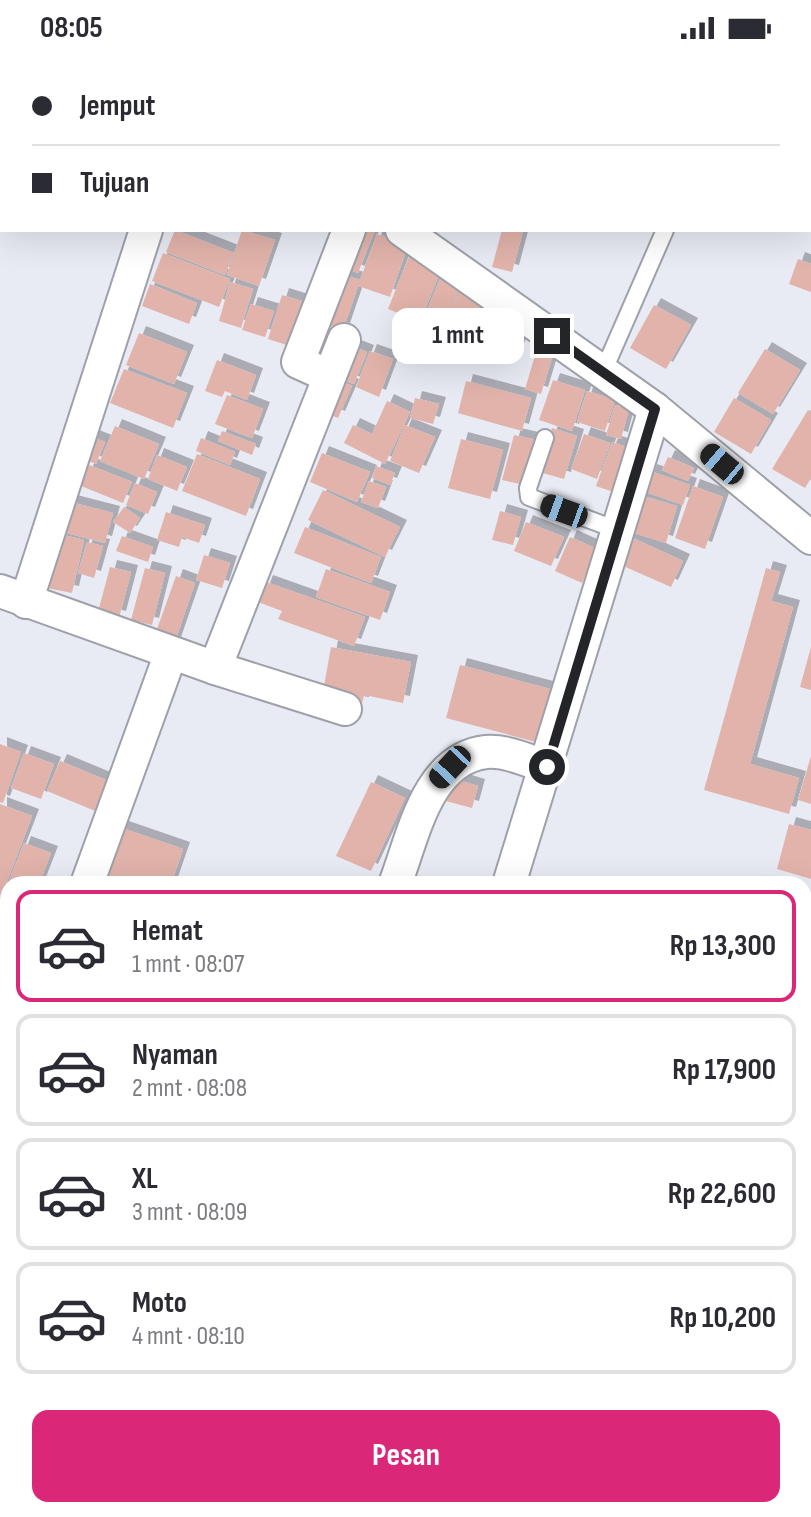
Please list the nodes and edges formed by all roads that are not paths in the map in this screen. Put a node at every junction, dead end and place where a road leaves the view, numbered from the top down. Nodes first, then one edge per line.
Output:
1 (145, 232) edge
2 (348, 232) edge
3 (405, 232) edge
4 (664, 232) edge
5 (344, 340) dead end
6 (603, 372) junction
7 (329, 376) junction
8 (655, 409) junction
9 (545, 438) dead end
10 (617, 530) junction
11 (811, 538) edge
12 (13, 597) edge
13 (171, 653) junction
14 (215, 668) junction
15 (345, 709) dead end
16 (547, 767) junction
17 (90, 876) edge
18 (398, 876) edge
19 (512, 876) edge

1 - 12 street
2 - 7 street
3 - 6 street
4 - 6 lane
5 - 7 street
6 - 8 street
7 - 14 street
8 - 10 street
8 - 11 street
9 - 10 lane
10 - 16 street
12 - 13 street
13 - 14 street
13 - 17 street
14 - 15 street
16 - 18 street
16 - 19 street

